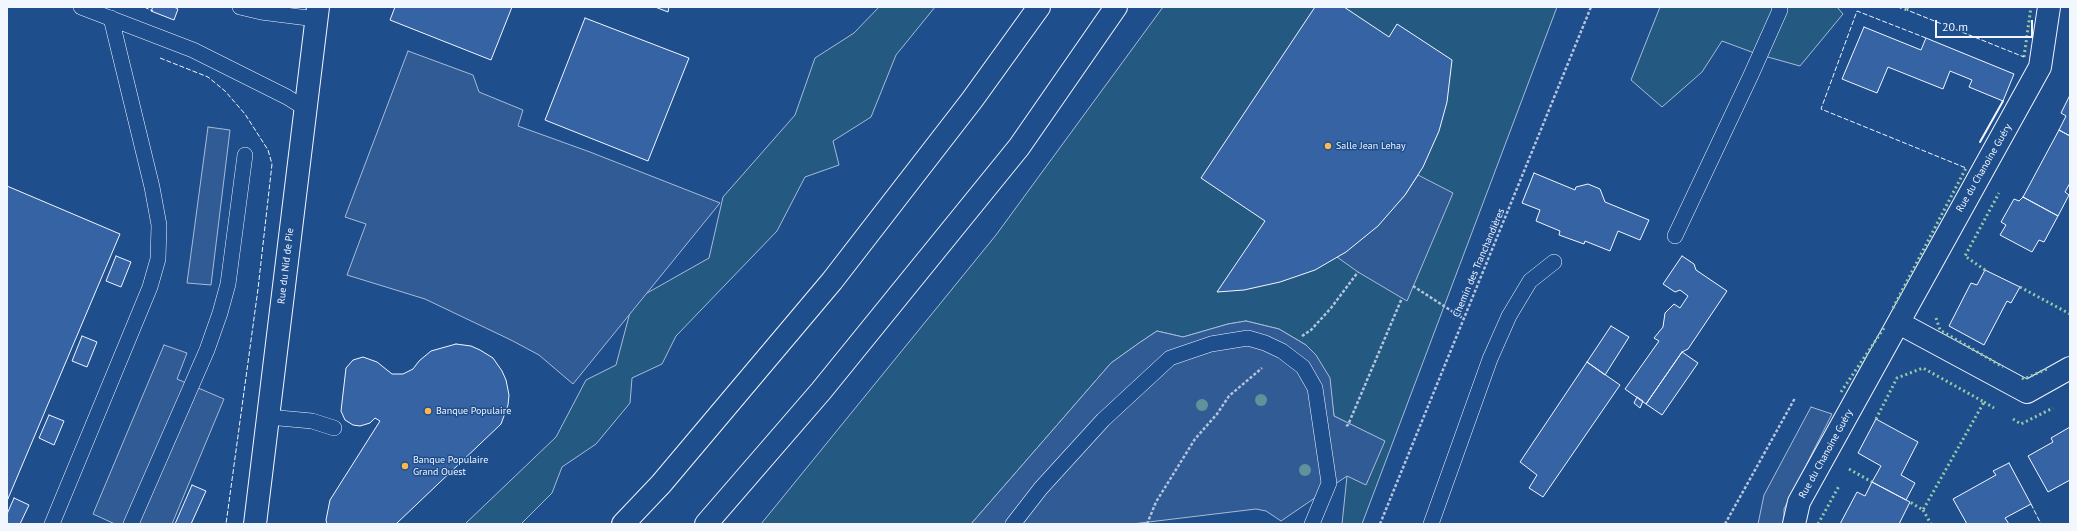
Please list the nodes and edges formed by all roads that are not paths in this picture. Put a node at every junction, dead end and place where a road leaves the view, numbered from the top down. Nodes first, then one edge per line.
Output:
1 (81, 7) edge
2 (240, 7) edge
3 (1040, 7) edge
4 (1116, 7) edge
5 (1779, 7) edge
6 (2049, 7) edge
7 (317, 13) edge
8 (111, 18) junction
9 (306, 109) junction
10 (245, 155) dead end
11 (1676, 236) dead end
12 (1554, 262) dead end
13 (1899, 323) junction
14 (2070, 368) edge
15 (268, 417) junction
16 (334, 428) dead end
17 (52, 524) edge
18 (131, 524) edge
19 (255, 524) edge
20 (623, 524) edge
21 (706, 524) edge
22 (1013, 524) edge
23 (1312, 524) edge
24 (1431, 524) edge
25 (1794, 524) edge

1 - 8 lane
2 - 7 lane
3 - 20 main road
4 - 21 main road
5 - 11 lane
6 - 13 main road, Rue du Chanoine Guéry
7 - 9 main road, Rue du Nid de Pie
8 - 9 lane
8 - 17 lane
9 - 15 main road, Rue du Nid de Pie
10 - 18 lane
12 - 24 lane
13 - 14 main road
13 - 25 main road, Rue du Chanoine Guéry
15 - 16 lane
15 - 19 main road, Rue du Nid de Pie
22 - 23 lane

